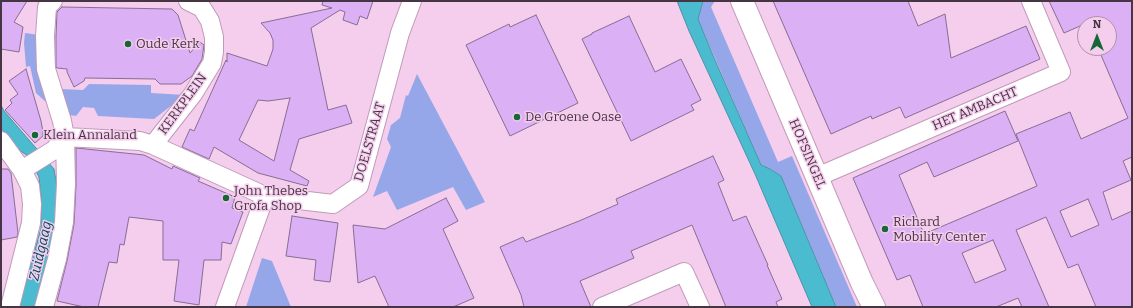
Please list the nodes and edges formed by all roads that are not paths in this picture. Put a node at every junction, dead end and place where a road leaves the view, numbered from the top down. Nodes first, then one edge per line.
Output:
1 (53, 1) edge
2 (188, 1) edge
3 (412, 1) edge
4 (742, 1) edge
5 (1031, 1) edge
6 (1, 141) edge
7 (60, 143) junction
8 (153, 145) junction
9 (26, 168) junction
10 (817, 177) junction
11 (265, 196) junction
12 (10, 307) edge
13 (44, 307) edge
14 (225, 307) edge
15 (602, 307) edge
16 (700, 307) edge
17 (874, 307) edge

1 - 7 street
2 - 8 street, KERKPLEIN
3 - 11 street, DOELSTRAAT
4 - 10 street, HOFSINGEL
5 - 10 street, HET AMBACHT
6 - 9 street
7 - 8 street, DOELSTRAAT
7 - 9 street
7 - 13 street
8 - 11 street, DOELSTRAAT
9 - 12 street
10 - 17 street, HOFSINGEL
11 - 14 street
15 - 16 street

